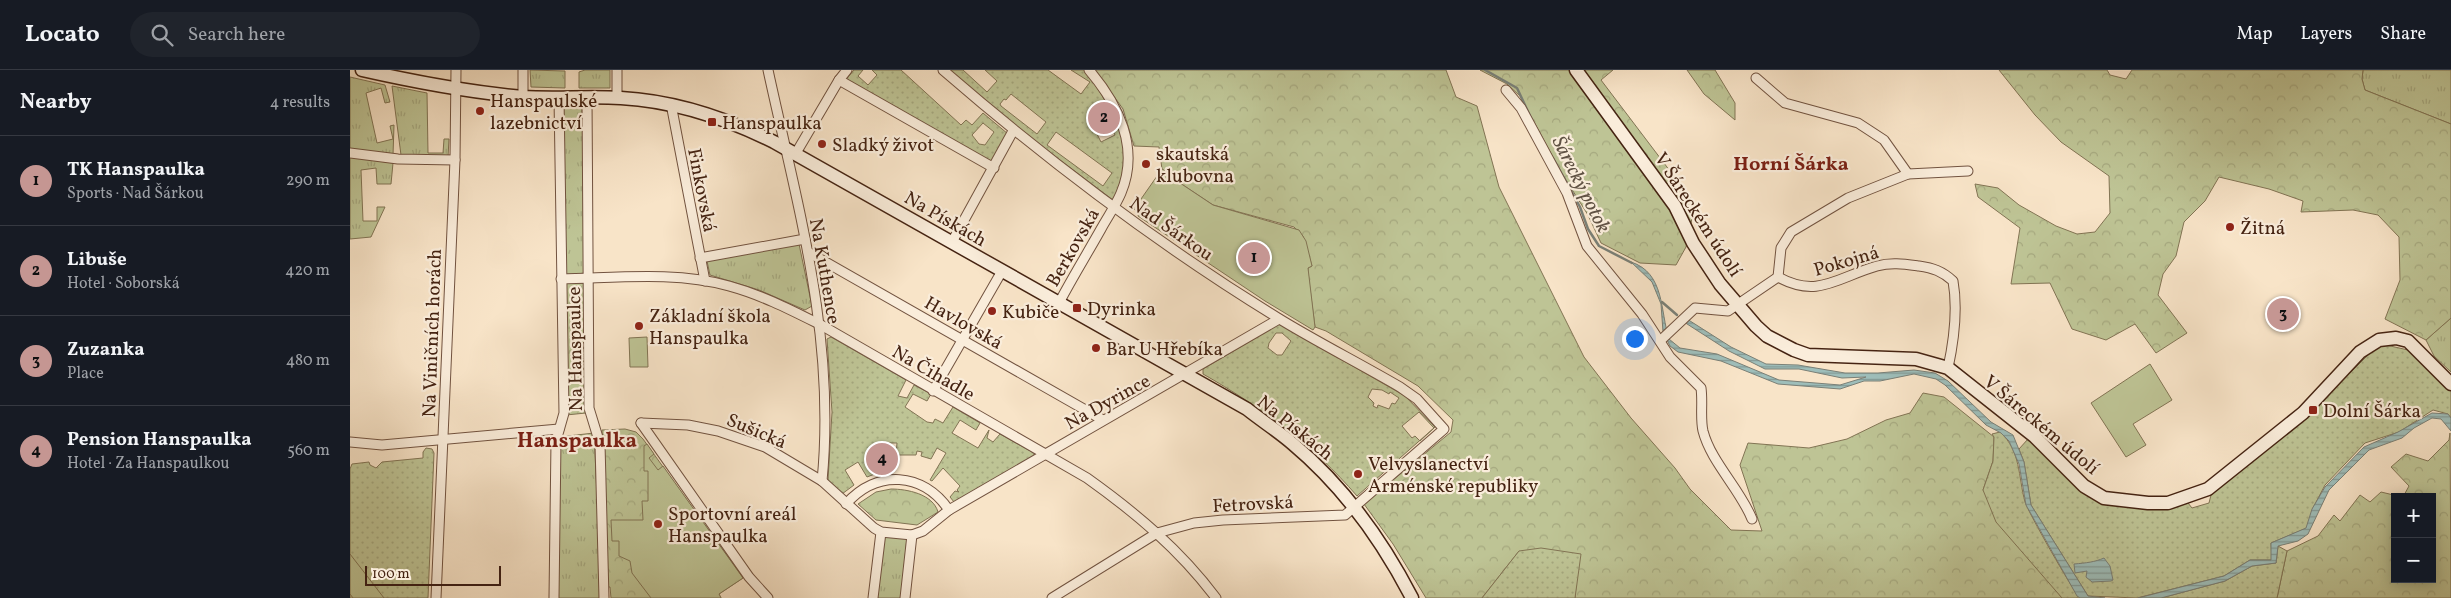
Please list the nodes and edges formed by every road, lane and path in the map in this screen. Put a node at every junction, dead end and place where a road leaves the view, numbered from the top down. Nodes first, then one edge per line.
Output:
1 (362, 70) edge
2 (456, 70) edge
3 (524, 70) edge
4 (617, 70) edge
5 (768, 70) edge
6 (848, 70) edge
7 (943, 70) edge
8 (1089, 70) edge
9 (1576, 70) edge
10 (1756, 78) dead end
11 (839, 80) junction
12 (457, 89) junction
13 (1506, 90) dead end
14 (523, 97) junction
15 (559, 98) junction
16 (587, 98) junction
17 (617, 98) junction
18 (671, 104) junction
19 (1013, 132) junction
20 (790, 150) junction
21 (350, 153) edge
22 (455, 160) junction
23 (994, 168) junction
24 (1968, 170) dead end
25 (1908, 174) junction
26 (1113, 207) junction
27 (805, 239) junction
28 (952, 242) junction
29 (808, 252) junction
30 (700, 258) junction
31 (1002, 271) junction
32 (1778, 277) junction
33 (589, 278) junction
34 (561, 279) junction
35 (705, 281) junction
36 (1058, 302) junction
37 (1738, 304) junction
38 (1279, 319) junction
39 (821, 325) junction
40 (1665, 337) junction
41 (963, 340) junction
42 (1948, 368) junction
43 (1185, 375) junction
44 (2451, 384) edge
45 (933, 391) junction
46 (1103, 420) junction
47 (559, 429) junction
48 (1444, 429) joint
49 (443, 440) junction
50 (350, 442) edge
51 (1046, 453) junction
52 (822, 481) junction
53 (846, 504) junction
54 (1354, 507) junction
55 (950, 510) junction
56 (1752, 519) dead end
57 (881, 532) junction
58 (1157, 533) junction
59 (912, 535) junction
60 (436, 598) edge
61 (554, 598) edge
62 (604, 598) edge
63 (768, 598) edge
64 (873, 598) edge
65 (904, 598) edge
66 (1052, 598) edge
67 (1216, 598) edge
68 (1412, 598) edge

1 - 12 street, Na Pískách
2 - 12 street, Na Viničních horách
3 - 14 street
4 - 17 street
5 - 20 street, Na Kuthence
6 - 11 street
7 - 19 street, Nad Šárkou
8 - 26 street, Berkovská
9 - 37 street, V Šáreckém údolí
10 - 25 street
11 - 20 street
11 - 23 street
12 - 14 street, Na Pískách
12 - 22 street, Na Viničních horách
13 - 40 street
14 - 15 street, Na Pískách
15 - 16 street, Na Pískách
15 - 34 street, Na Hanspaulce
16 - 17 street, Na Pískách
16 - 33 street, Na Hanspaulce
17 - 18 street, Na Pískách
18 - 20 street, Na Pískách
18 - 30 street, Finkovská
19 - 23 street
19 - 26 street, Nad Šárkou
20 - 27 street, Na Kuthence
20 - 28 street, Na Pískách
21 - 22 street
22 - 49 street, Na Viničních horách
23 - 28 street
24 - 25 street
25 - 32 street
26 - 36 street, Berkovská
26 - 38 street, Nad Šárkou
27 - 29 street, Na Kuthence
27 - 30 street
28 - 31 street, Na Pískách
29 - 39 street, Na Kuthence
29 - 41 street, Havlovská
30 - 35 street, Finkovská
31 - 36 street, Na Pískách
31 - 41 street
32 - 37 street
32 - 42 street, Pokojná
33 - 34 street, Na Čihadle
33 - 35 street, Na Čihadle
33 - 62 street, Na Hanspaulce
34 - 47 street, Na Hanspaulce
35 - 39 street, Na Čihadle
36 - 43 street, Na Pískách
37 - 40 street
37 - 42 street, V Šáreckém údolí
38 - 43 street, Na Dyrince
38 - 48 street, Nad Šárkou
39 - 45 street, Na Čihadle
39 - 52 street, Na Kuthence
40 - 56 street
41 - 45 street
41 - 46 street, Havlovská
42 - 44 street, V Šáreckém údolí
43 - 46 street, Na Dyrince
43 - 54 street, Na Pískách
45 - 51 street, Na Čihadle
46 - 51 street, Na Dyrince
47 - 49 street
47 - 61 street, Na Hanspaulce
48 - 54 street, Fetrovská
49 - 50 street
49 - 60 street, Na Viničních horách
51 - 55 street, Na Dyrince
51 - 58 street, Na Čihadle
52 - 53 street, Sušická
52 - 63 street, Sušická
53 - 55 street
53 - 57 street, Sušická
54 - 58 street, Fetrovská
54 - 68 street, Na Pískách
55 - 59 street, Na Dyrince
57 - 59 street
57 - 64 street
58 - 66 street, Fetrovská
58 - 67 street, Na Čihadle
59 - 65 street

